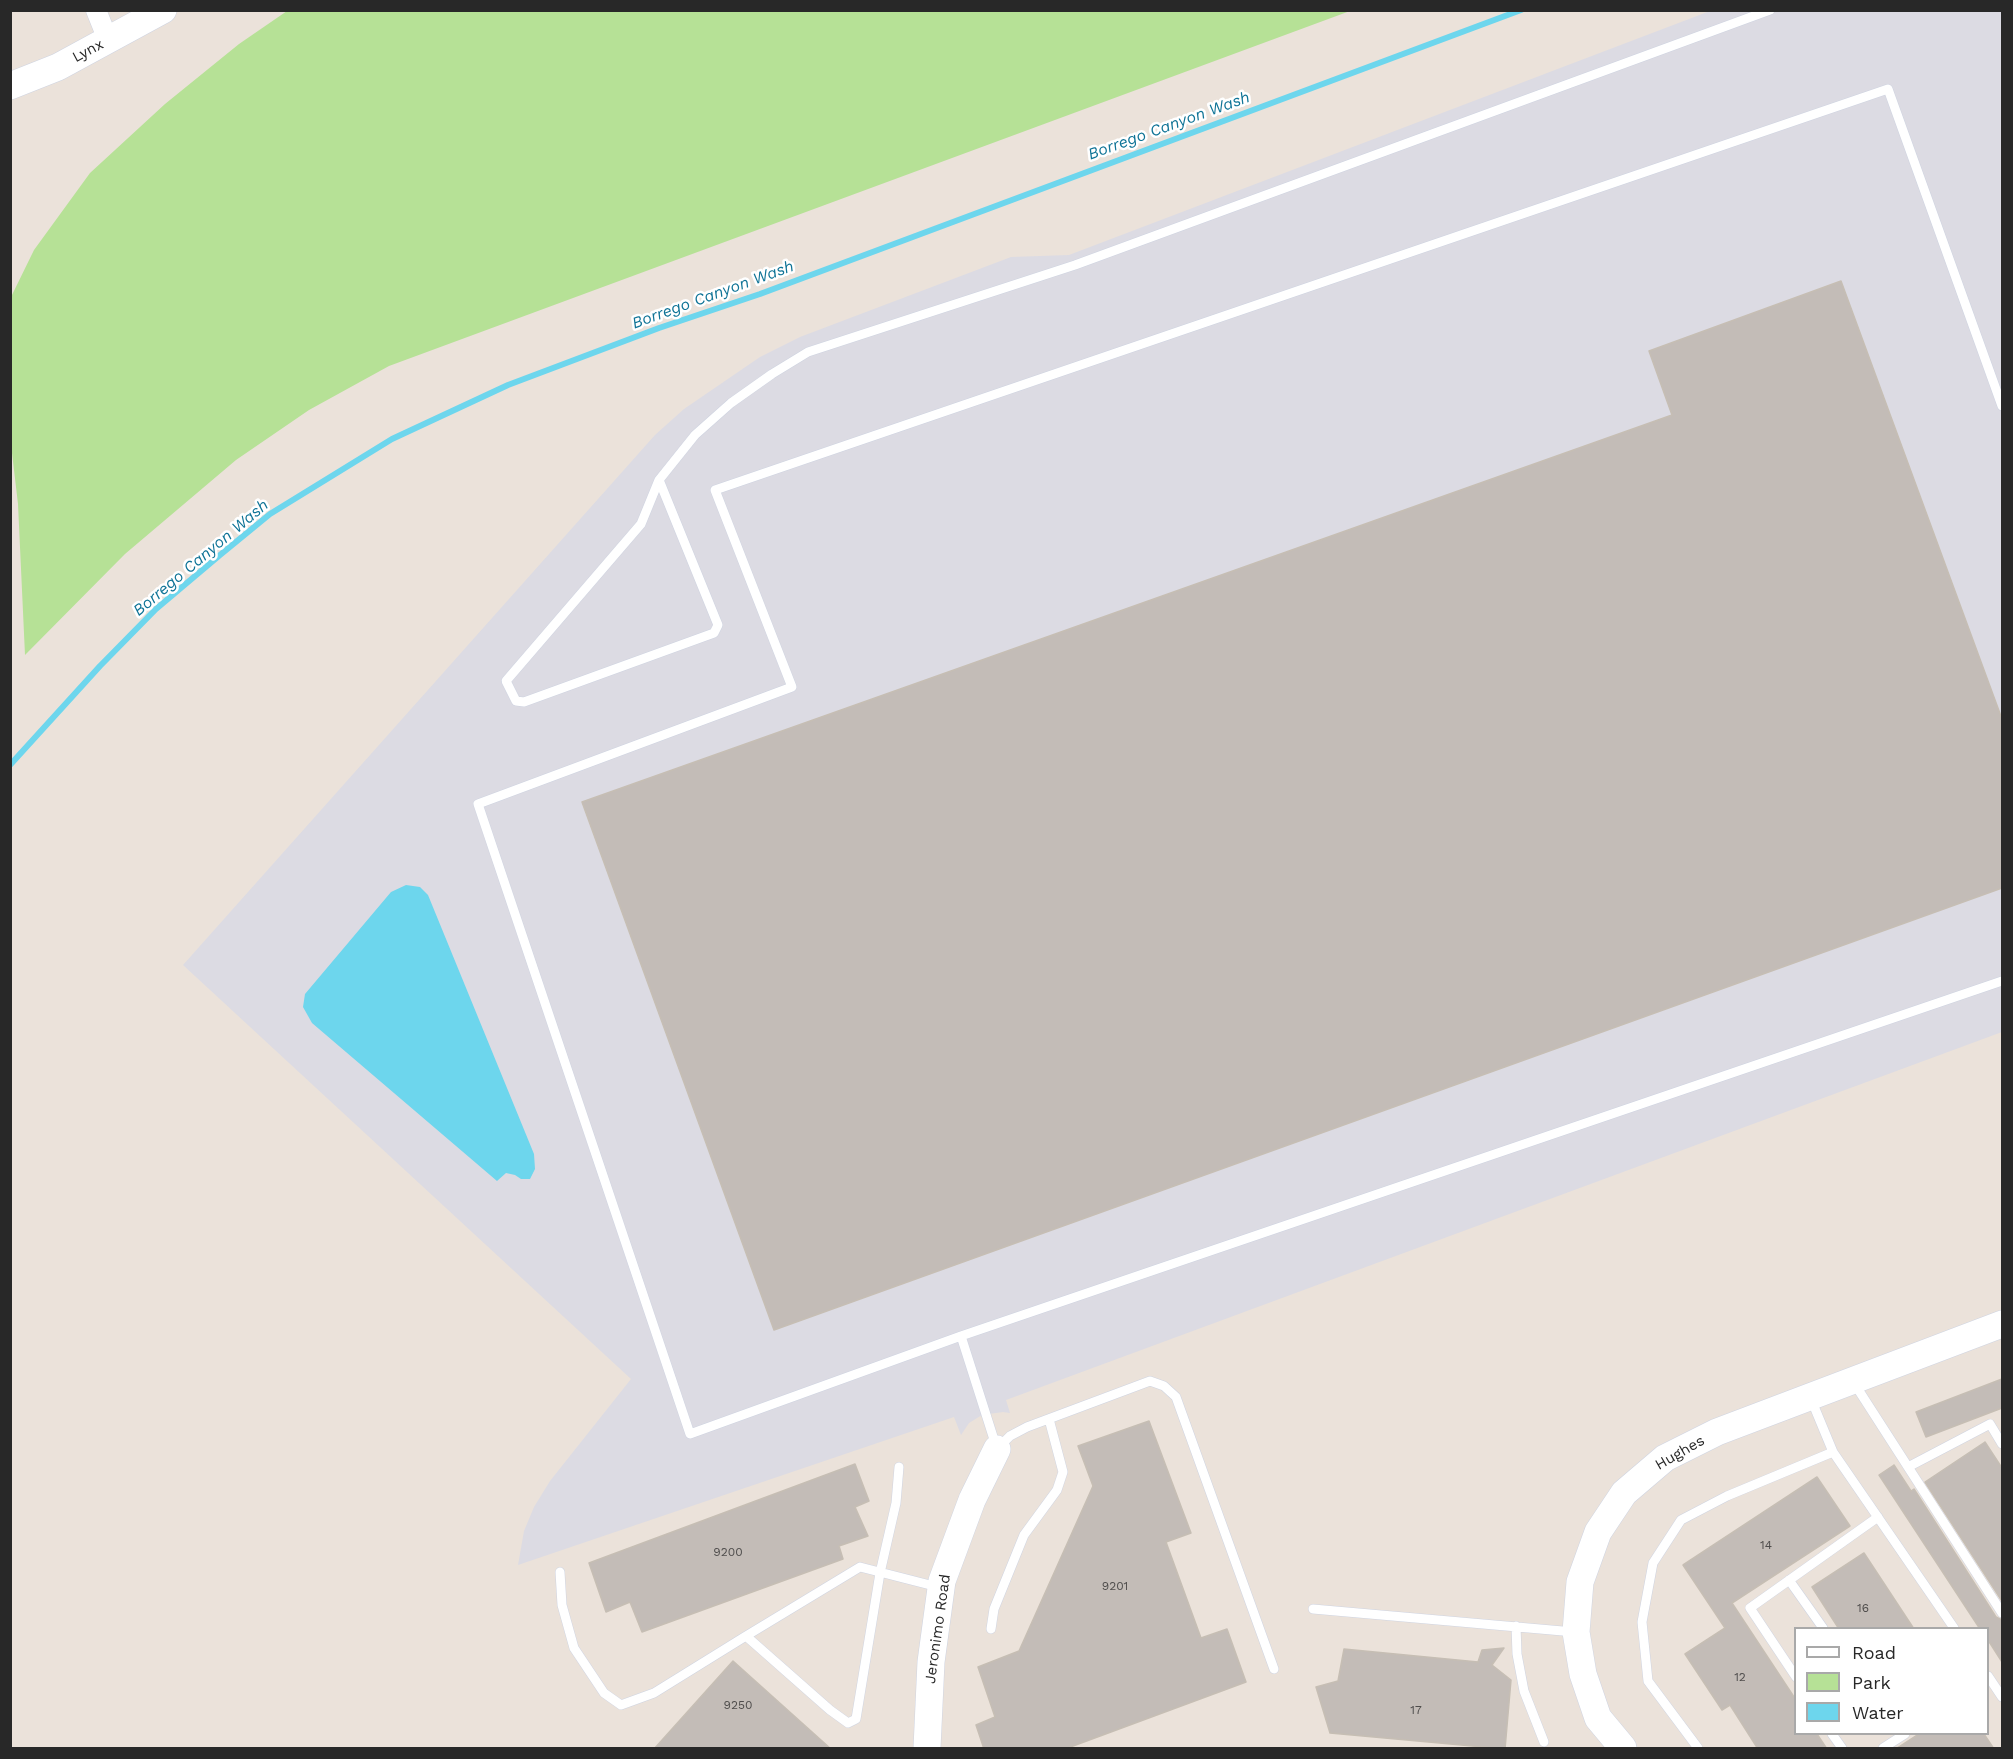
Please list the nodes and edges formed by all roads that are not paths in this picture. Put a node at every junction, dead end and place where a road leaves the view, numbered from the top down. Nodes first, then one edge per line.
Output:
1 (96, 10) edge
2 (163, 10) edge
3 (1770, 10) edge
4 (108, 40) junction
5 (10, 86) edge
6 (2002, 406) edge
7 (659, 480) junction
8 (2002, 981) edge
9 (2002, 1324) edge
10 (961, 1336) junction
11 (1853, 1381) junction
12 (1810, 1397) junction
13 (1049, 1419) junction
14 (2002, 1444) edge
15 (997, 1449) junction
16 (1833, 1452) junction
17 (899, 1467) dead end
18 (1908, 1467) junction
19 (1878, 1517) junction
20 (560, 1572) dead end
21 (881, 1572) junction
22 (1790, 1580) junction
23 (941, 1587) junction
24 (1313, 1609) dead end
25 (2002, 1613) edge
26 (1516, 1626) junction
27 (1822, 1627) edge
28 (1953, 1627) edge
29 (991, 1629) dead end
30 (1576, 1632) junction
31 (746, 1636) junction
32 (1274, 1669) dead end
33 (1794, 1674) edge
34 (1989, 1678) edge
35 (2002, 1697) edge
36 (1833, 1735) edge
37 (1900, 1735) edge
38 (1544, 1742) dead end
39 (927, 1749) edge
40 (1623, 1749) edge
41 (1698, 1749) edge
42 (1842, 1749) edge
43 (1883, 1749) edge

1 - 4 street
2 - 4 street, Lynx
3 - 7 lane
4 - 5 street, Lynx
6 - 10 lane
7 - 7 lane
8 - 10 lane
9 - 11 street, Hughes
10 - 15 lane
11 - 12 street, Hughes
11 - 18 lane
12 - 16 lane
12 - 30 street, Hughes
13 - 15 lane
13 - 29 lane
13 - 32 lane
14 - 18 lane
15 - 23 street, Jeronimo Road
16 - 19 lane
16 - 41 lane
17 - 21 lane
18 - 25 lane
19 - 22 lane
19 - 28 lane
20 - 31 lane
21 - 23 lane
21 - 31 lane
21 - 31 lane
22 - 27 lane
22 - 33 lane
23 - 39 street, Jeronimo Road
24 - 26 lane
26 - 30 lane
26 - 38 lane
30 - 40 street, Hughes
34 - 35 lane
36 - 42 lane
37 - 43 lane

